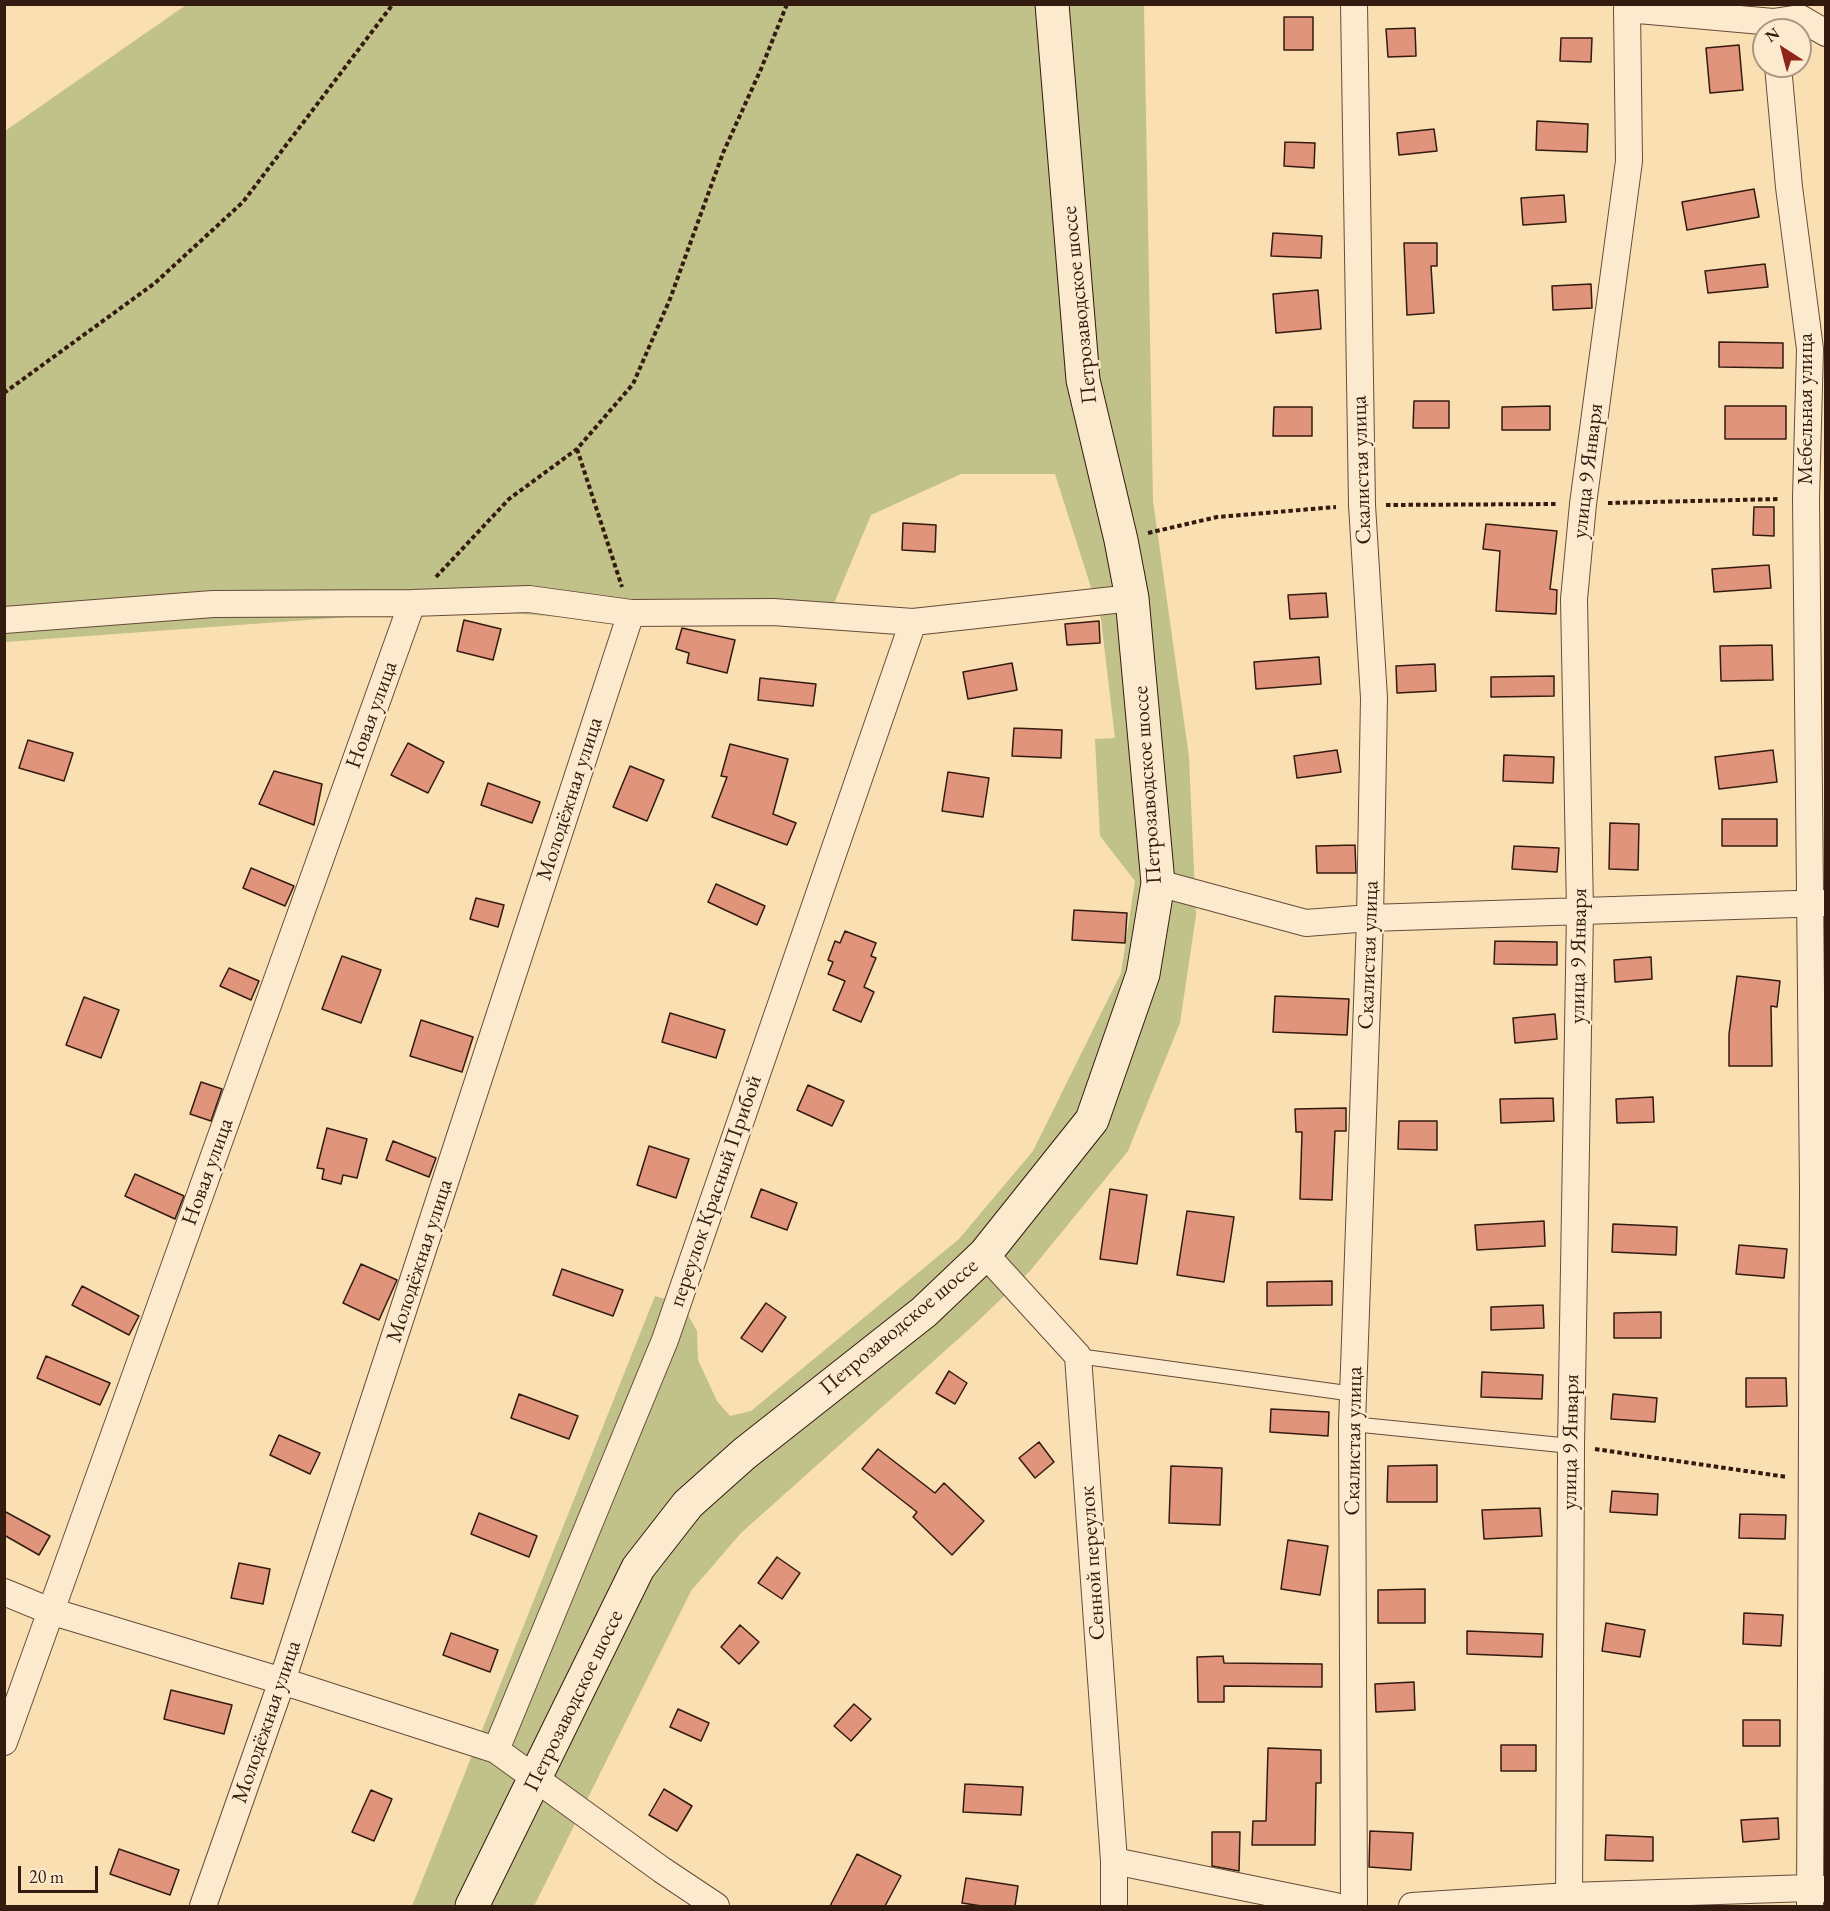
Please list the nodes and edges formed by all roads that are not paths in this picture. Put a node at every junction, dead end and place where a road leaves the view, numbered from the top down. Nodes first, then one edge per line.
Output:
1 (1052, 4) edge
2 (1354, 4) edge
3 (1626, 7) edge
4 (1752, 23) edge
5 (1812, 25) edge
6 (1826, 33) edge
7 (1779, 78) edge
8 (1132, 598) junction
9 (412, 603) junction
10 (631, 613) junction
11 (4, 620) edge
12 (913, 622) junction
13 (1158, 883) junction
14 (1818, 903) edge
15 (1580, 911) junction
16 (1370, 918) junction
17 (986, 1254) junction
18 (1078, 1356) junction
19 (1354, 1394) junction
20 (1352, 1424) junction
21 (1571, 1446) junction
22 (4, 1592) edge
23 (50, 1611) junction
24 (282, 1682) junction
25 (4, 1742) edge
26 (496, 1750) junction
27 (537, 1778) junction
28 (1114, 1861) junction
29 (1815, 1895) edge
30 (1569, 1901) edge
31 (203, 1906) edge
32 (472, 1906) edge
33 (716, 1906) edge
34 (1114, 1906) edge
35 (1335, 1906) edge
36 (1353, 1906) edge
37 (1412, 1906) edge

1 - 8 main road, Петрозаводское шоссе
2 - 16 street, Скалистая улица
3 - 4 street
3 - 15 street, улица 9 Января
5 - 6 street
7 - 14 street, Мебельная улица
8 - 12 street
8 - 13 main road, Петрозаводское шоссе
9 - 10 street
9 - 11 street
9 - 23 street, Новая улица
10 - 12 street
10 - 24 street, Молодёжная улица
12 - 26 street, переулок Красный Прибой
13 - 16 street
13 - 17 main road, Петрозаводское шоссе
14 - 15 street
14 - 29 street, Мебельная улица
15 - 16 street
15 - 21 street, улица 9 Января
16 - 19 street, Скалистая улица
17 - 18 street
17 - 27 main road, Петрозаводское шоссе
18 - 19 lane
18 - 28 street, Сенной переулок
19 - 20 street, Скалистая улица
20 - 21 lane
20 - 36 street, Скалистая улица
21 - 30 street, улица 9 Января
22 - 23 street
23 - 24 street
23 - 25 street, Новая улица
24 - 26 street
24 - 31 street, Молодёжная улица
26 - 27 street
27 - 32 main road, Петрозаводское шоссе
27 - 33 street
28 - 34 street, Сенной переулок
28 - 35 street
29 - 30 street
30 - 37 street

